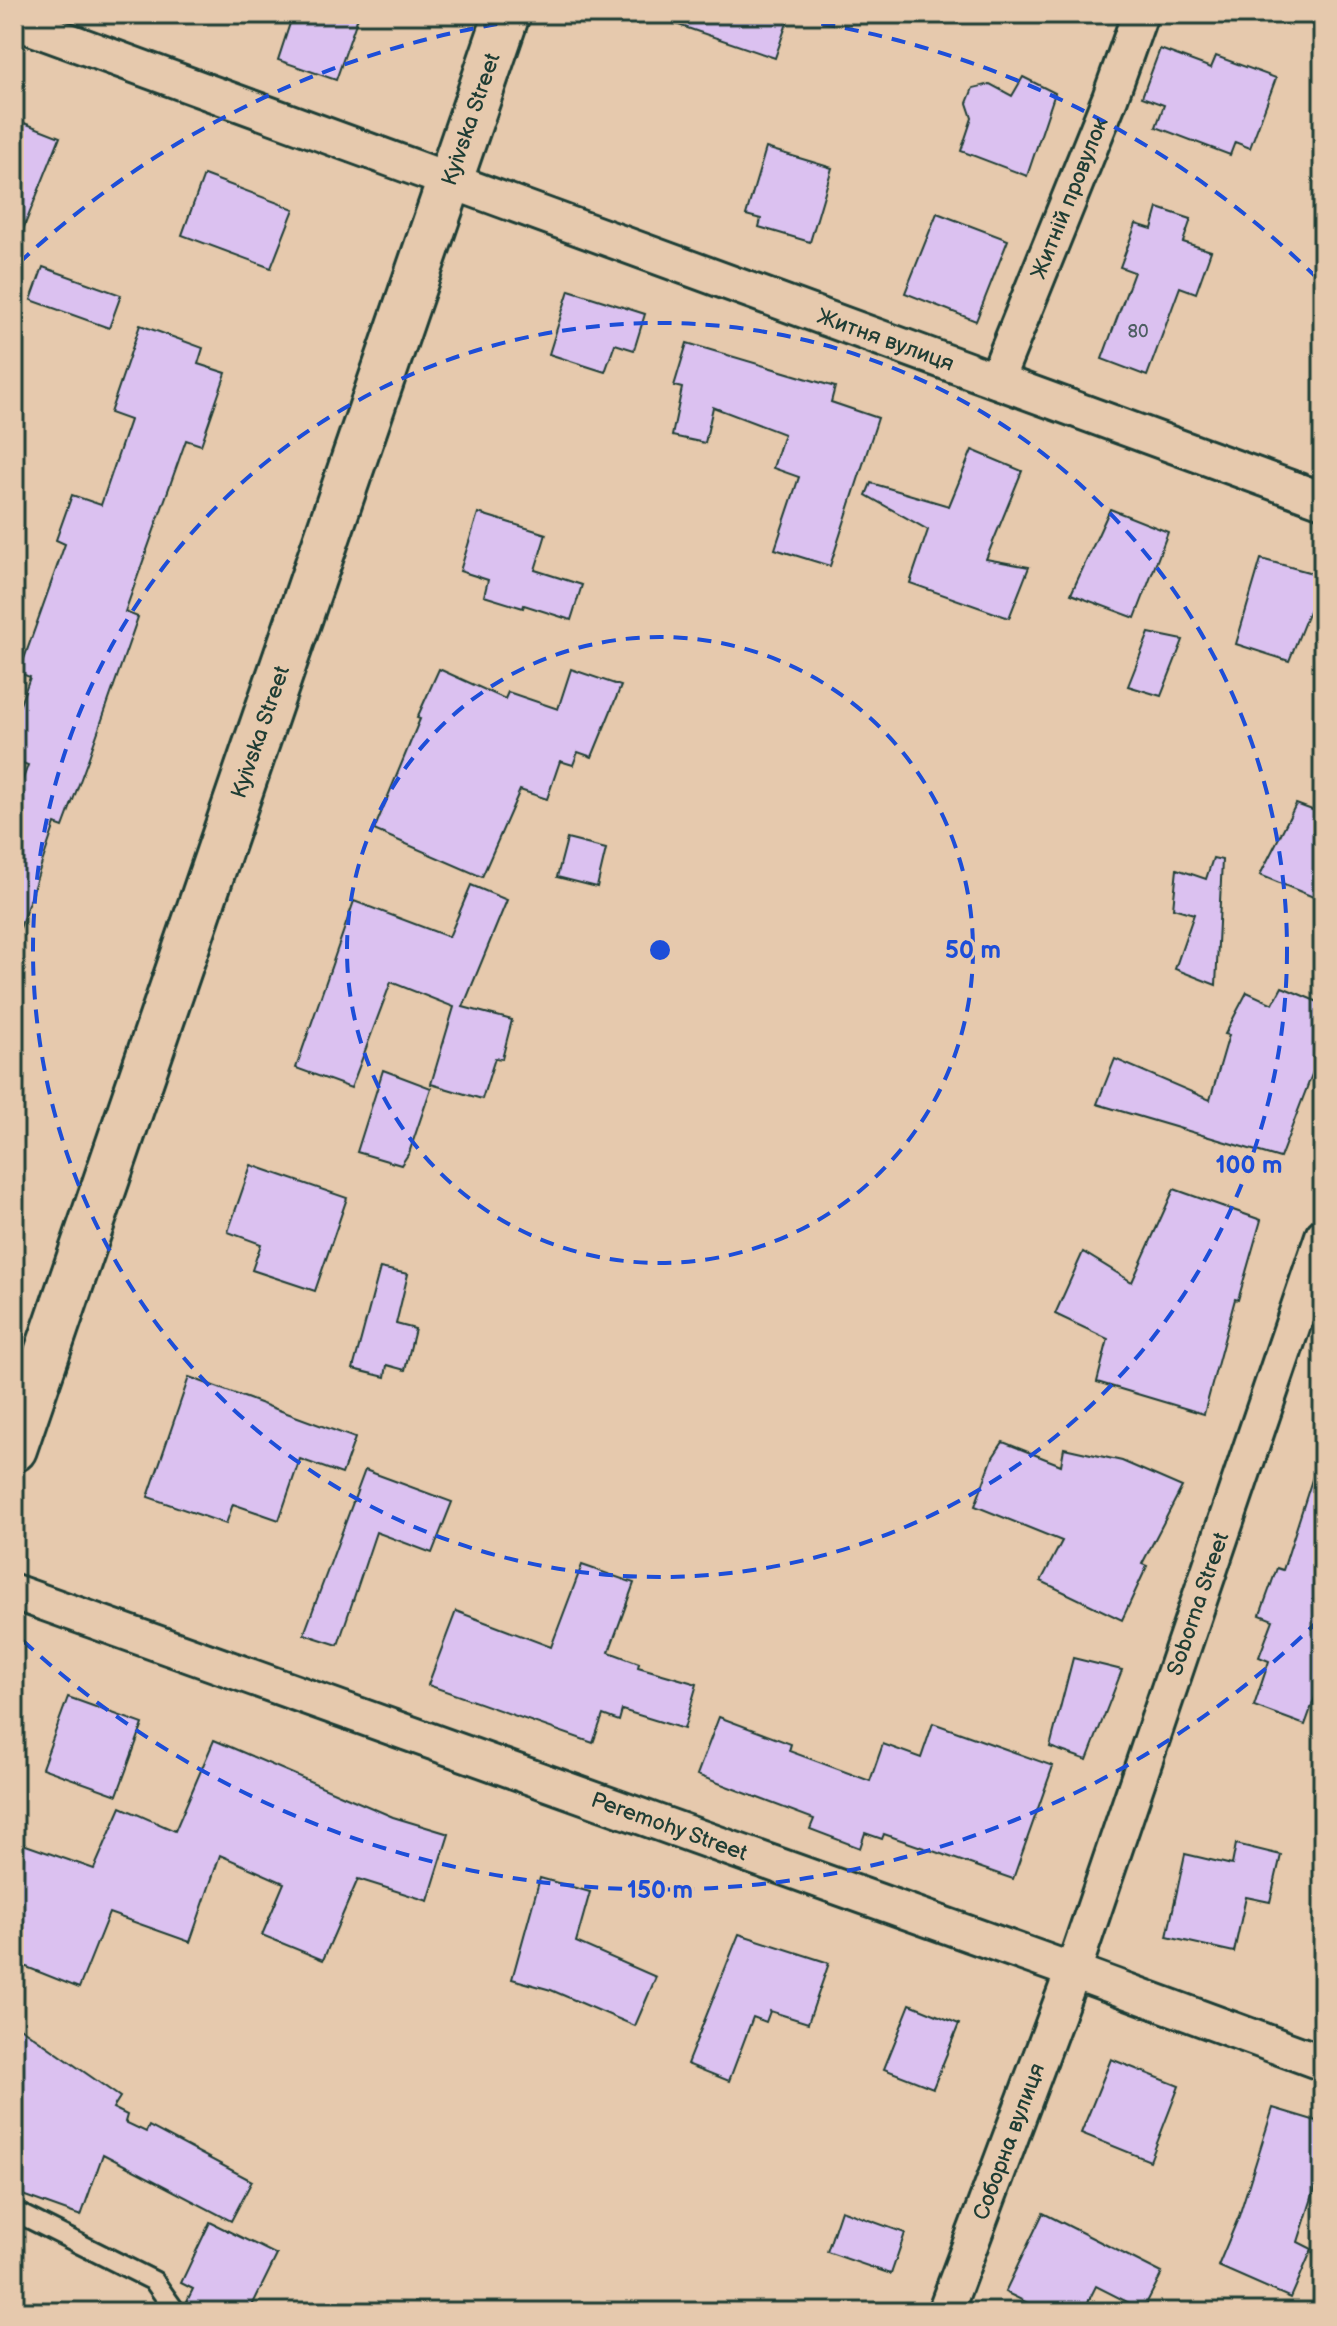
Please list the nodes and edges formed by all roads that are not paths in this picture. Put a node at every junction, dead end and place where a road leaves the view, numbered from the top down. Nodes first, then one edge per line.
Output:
1 (507, 14) edge
2 (1140, 14) edge
3 (14, 21) edge
4 (448, 179) junction
5 (996, 380) junction
6 (1323, 500) edge
7 (1323, 1236) edge
8 (1312, 1305) edge
9 (14, 1449) edge
10 (14, 1592) edge
11 (1073, 1971) junction
12 (1323, 2063) edge
13 (14, 2211) edge
14 (176, 2312) edge
15 (945, 2312) edge

1 - 4 street, Kyivska Street
2 - 5 street, Житній провулок
3 - 4 street, Житня вулиця
4 - 5 street, Житня вулиця
4 - 9 street, Kyivska Street
5 - 6 street, Житня вулиця
7 - 8 street, Soborna Street
8 - 11 street, Soborna Street
10 - 11 street, Peremohy Street
11 - 12 street, Peremohy Street
11 - 15 street, Соборна вулиця
13 - 14 lane

